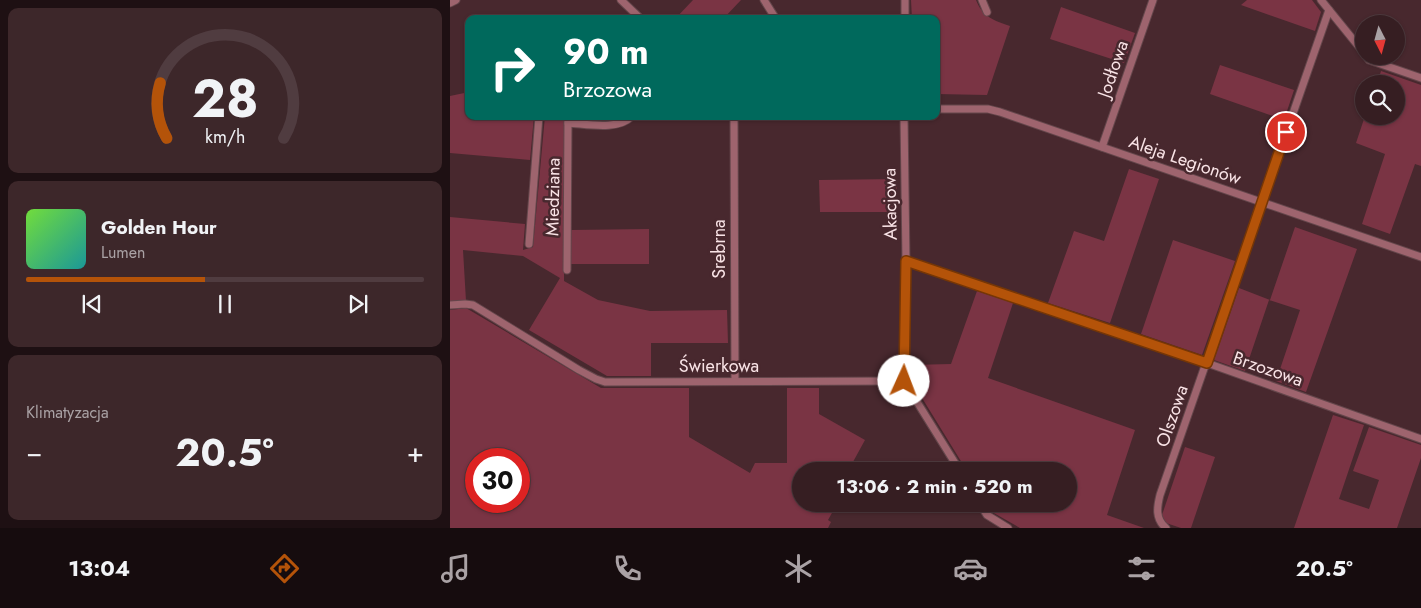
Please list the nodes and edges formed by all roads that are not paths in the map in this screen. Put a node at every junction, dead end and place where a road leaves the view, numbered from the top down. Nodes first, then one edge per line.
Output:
1 (456, 0) edge
2 (621, 0) edge
3 (764, 0) edge
4 (905, 0) edge
5 (982, 0) edge
6 (1153, 0) edge
7 (1321, 0) edge
8 (450, 3) edge
9 (1329, 10) junction
10 (987, 12) dead end
11 (637, 15) edge
12 (773, 15) edge
13 (905, 15) edge
14 (1355, 42) edge
15 (1383, 65) edge
16 (1421, 78) edge
17 (940, 109) edge
18 (539, 120) edge
19 (568, 120) edge
20 (628, 120) edge
21 (734, 120) edge
22 (904, 120) edge
23 (1102, 147) junction
24 (1262, 202) junction
25 (530, 244) dead end
26 (1421, 257) edge
27 (906, 261) junction
28 (567, 270) dead end
29 (450, 305) edge
30 (1207, 363) junction
31 (734, 381) junction
32 (904, 381) junction
33 (1421, 439) edge
34 (954, 462) edge
35 (985, 512) edge
36 (1008, 528) edge
37 (1166, 528) edge

1 - 8 street
2 - 11 street
3 - 12 street
4 - 13 street
5 - 10 street
6 - 23 street, Jodłowa
7 - 9 street
9 - 14 street
9 - 24 street, Olszowa
15 - 16 street
17 - 23 street, Aleja Legionów
18 - 25 street, Miedziana
19 - 20 street, Miedziana
19 - 28 street, Miedziana
21 - 31 street, Srebrna
22 - 27 street, Akacjowa
23 - 24 street, Aleja Legionów
24 - 26 street, Aleja Legionów
24 - 30 street, Olszowa
27 - 30 street, Brzozowa
27 - 32 street, Akacjowa
29 - 31 street, Świerkowa
30 - 33 street, Brzozowa
30 - 37 street, Olszowa
31 - 32 street, Świerkowa
32 - 34 street
35 - 36 street

